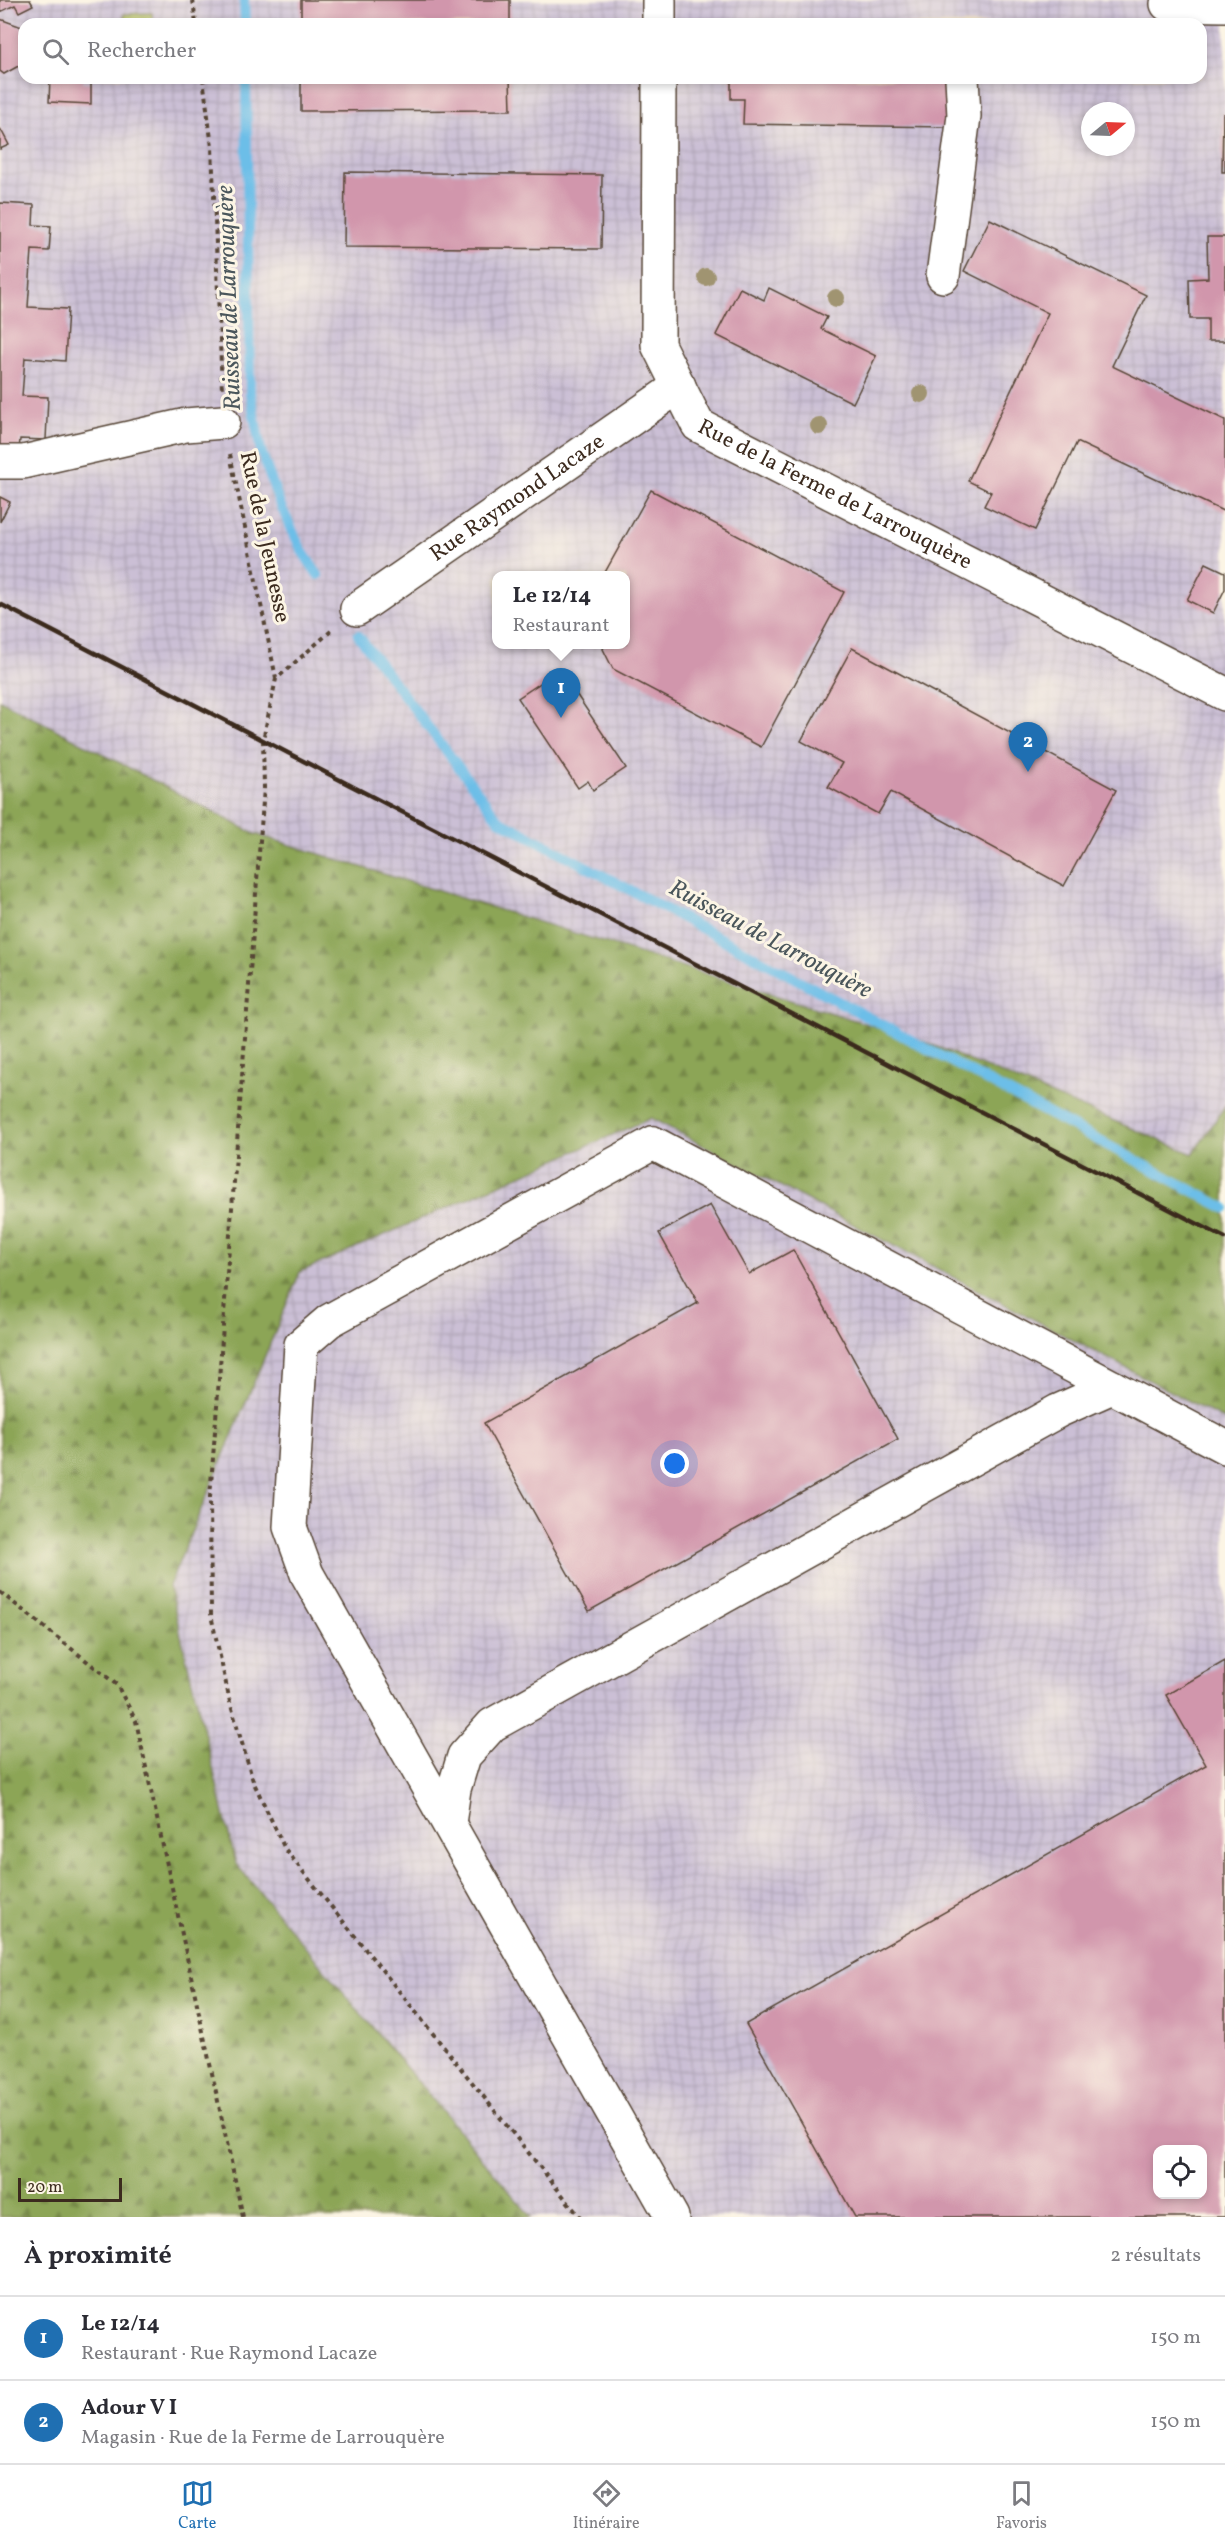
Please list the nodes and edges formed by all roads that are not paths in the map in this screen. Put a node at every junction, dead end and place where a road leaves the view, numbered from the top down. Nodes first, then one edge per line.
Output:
1 (659, 0) edge
2 (1167, 4) dead end
3 (1225, 5) edge
4 (659, 18) edge
5 (659, 84) edge
6 (962, 84) edge
7 (943, 276) dead end
8 (679, 386) junction
9 (223, 422) road end
10 (0, 462) edge
11 (357, 609) dead end
12 (1225, 694) edge
13 (1112, 1387) junction
14 (1225, 1447) edge
15 (449, 1823) junction
16 (672, 2217) edge

1 - 4 street
2 - 3 street
5 - 8 street, Rue de la Ferme de Larrouquère
6 - 7 street
8 - 11 street, Rue Raymond Lacaze
8 - 12 street, Rue de la Ferme de Larrouquère
9 - 10 street
13 - 14 street
13 - 15 street
13 - 15 street
15 - 16 street

